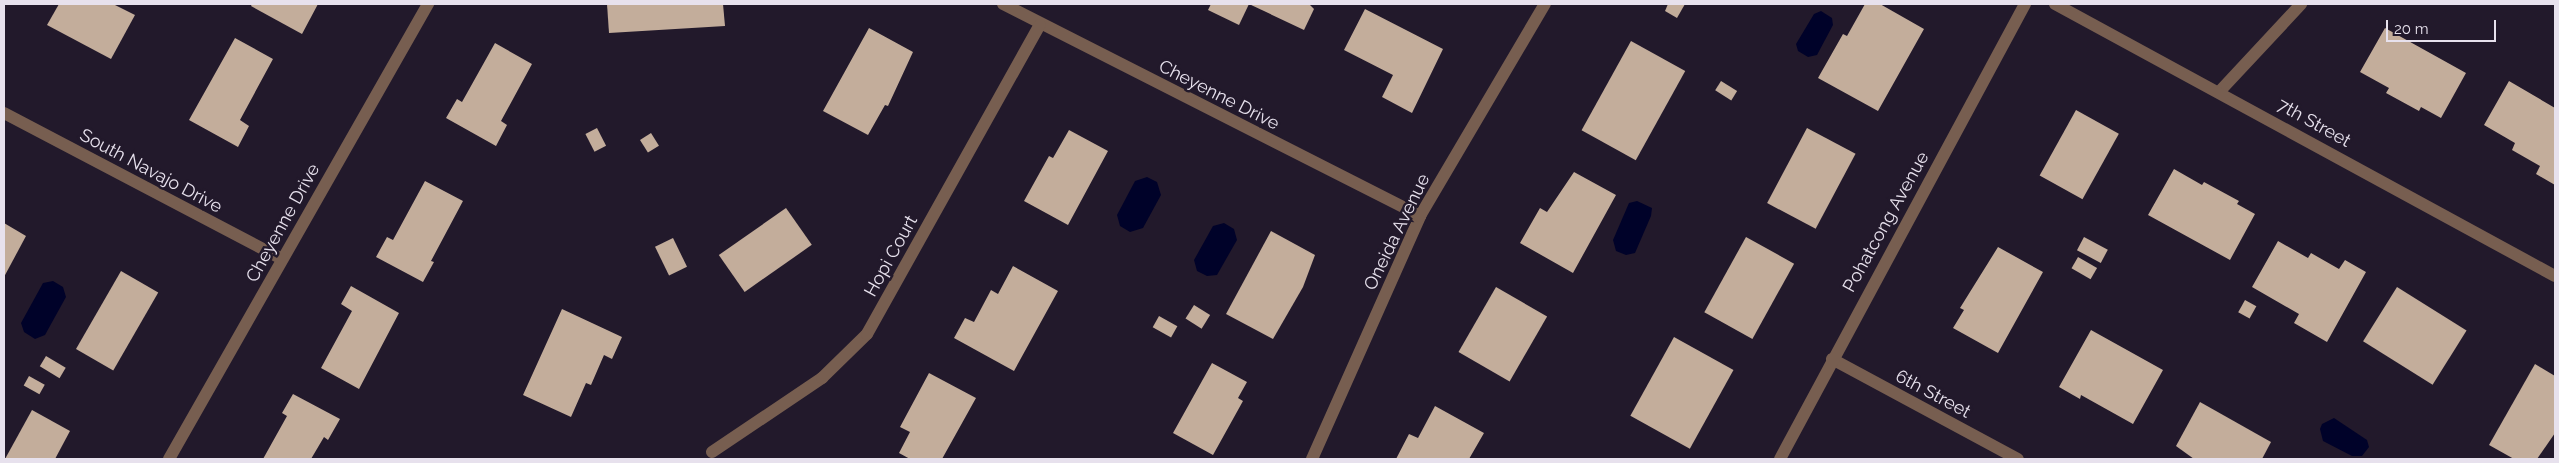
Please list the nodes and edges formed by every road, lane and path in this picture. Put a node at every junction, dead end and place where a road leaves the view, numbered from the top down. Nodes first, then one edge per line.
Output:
1 (428, 4) edge
2 (1003, 4) edge
3 (1545, 4) edge
4 (2025, 4) edge
5 (2055, 4) edge
6 (2301, 4) edge
7 (1040, 25) junction
8 (2220, 92) junction
9 (4, 113) edge
10 (1420, 216) junction
11 (282, 259) junction
12 (2555, 276) edge
13 (1832, 359) junction
14 (712, 452) dead end
15 (169, 459) edge
16 (1312, 459) edge
17 (1780, 459) edge
18 (2018, 459) edge

1 - 11 street, Cheyenne Drive
2 - 7 street, Cheyenne Drive
3 - 10 street, Oneida Avenue
4 - 13 street, Pohatcong Avenue
5 - 8 street, 7th Street
6 - 8 street
7 - 10 street, Cheyenne Drive
7 - 14 street, Hopi Court
8 - 12 street, 7th Street
9 - 11 street, South Navajo Drive
10 - 16 street, Oneida Avenue
11 - 15 street, Cheyenne Drive
13 - 17 street, Pohatcong Avenue
13 - 18 street, 6th Street

